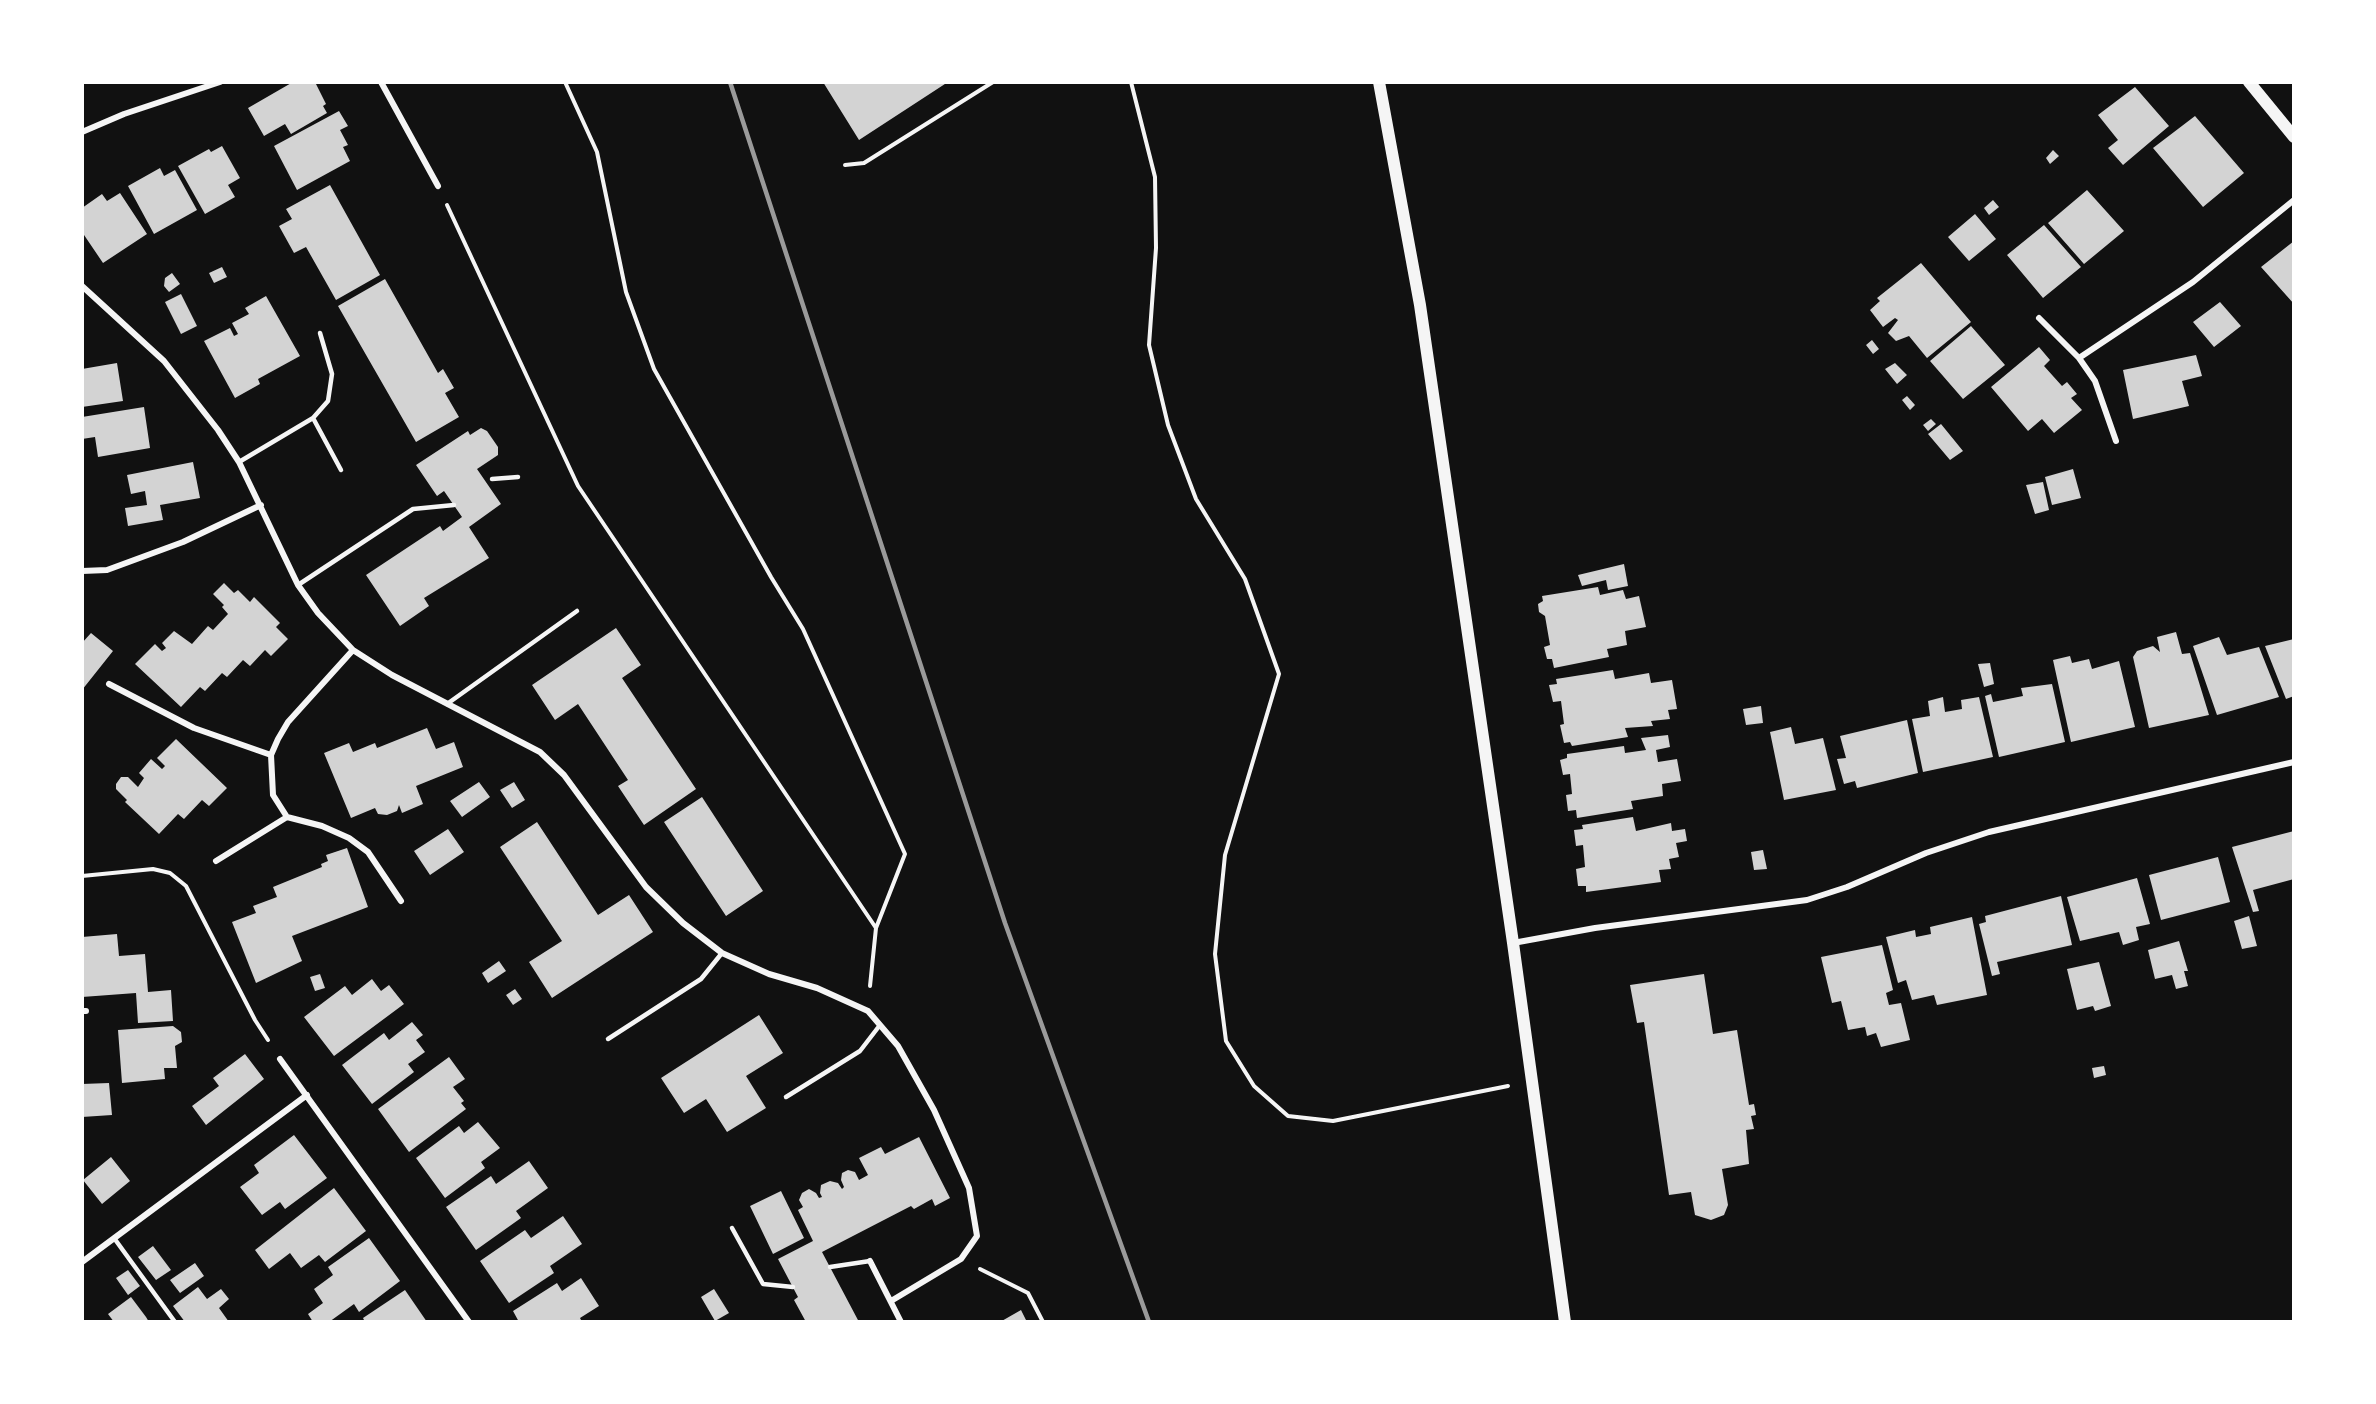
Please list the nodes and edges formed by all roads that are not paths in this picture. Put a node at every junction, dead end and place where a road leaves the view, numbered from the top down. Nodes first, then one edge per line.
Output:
1 (220, 82) edge
2 (381, 82) edge
3 (1379, 82) edge
4 (2249, 82) edge
5 (82, 132) edge
6 (2294, 137) edge
7 (438, 186) road end
8 (2294, 200) edge
9 (82, 286) edge
10 (2039, 318) dead end
11 (320, 333) dead end
12 (2079, 358) junction
13 (313, 418) junction
14 (2116, 441) dead end
15 (239, 462) junction
16 (341, 470) dead end
17 (518, 477) dead end
18 (492, 479) dead end
19 (261, 505) junction
20 (454, 505) dead end
21 (82, 571) edge
22 (298, 585) junction
23 (577, 611) dead end
24 (353, 650) junction
25 (110, 684) dead end
26 (447, 704) junction
27 (271, 755) junction
28 (2294, 762) edge
29 (287, 817) junction
30 (216, 861) dead end
31 (401, 901) dead end
32 (1513, 943) junction
33 (722, 953) junction
34 (880, 1025) junction
35 (608, 1039) dead end
36 (280, 1059) road end
37 (307, 1095) junction
38 (786, 1097) dead end
39 (732, 1228) dead end
40 (114, 1238) junction
41 (870, 1261) joint
42 (82, 1262) edge
43 (830, 1267) dead end
44 (793, 1287) dead end
45 (891, 1301) junction
46 (175, 1322) edge
47 (469, 1322) edge
48 (902, 1322) edge
49 (1565, 1322) edge

1 - 5 street
2 - 7 street
3 - 32 main road
4 - 6 main road
8 - 12 street
9 - 15 street
10 - 12 street
11 - 13 lane
12 - 14 street
13 - 15 lane
13 - 16 lane
15 - 19 street
17 - 18 lane
19 - 21 street
19 - 22 street
20 - 22 lane
22 - 24 street
23 - 26 lane
24 - 26 street
24 - 27 street
25 - 27 street
26 - 33 street
27 - 29 street
28 - 32 street
29 - 30 street
29 - 31 street
32 - 49 main road
33 - 34 street
33 - 35 lane
34 - 38 lane
34 - 45 street
36 - 37 street
37 - 40 street
37 - 47 street
39 - 44 lane
40 - 42 street
40 - 46 lane
41 - 43 lane
41 - 45 street
45 - 48 street

